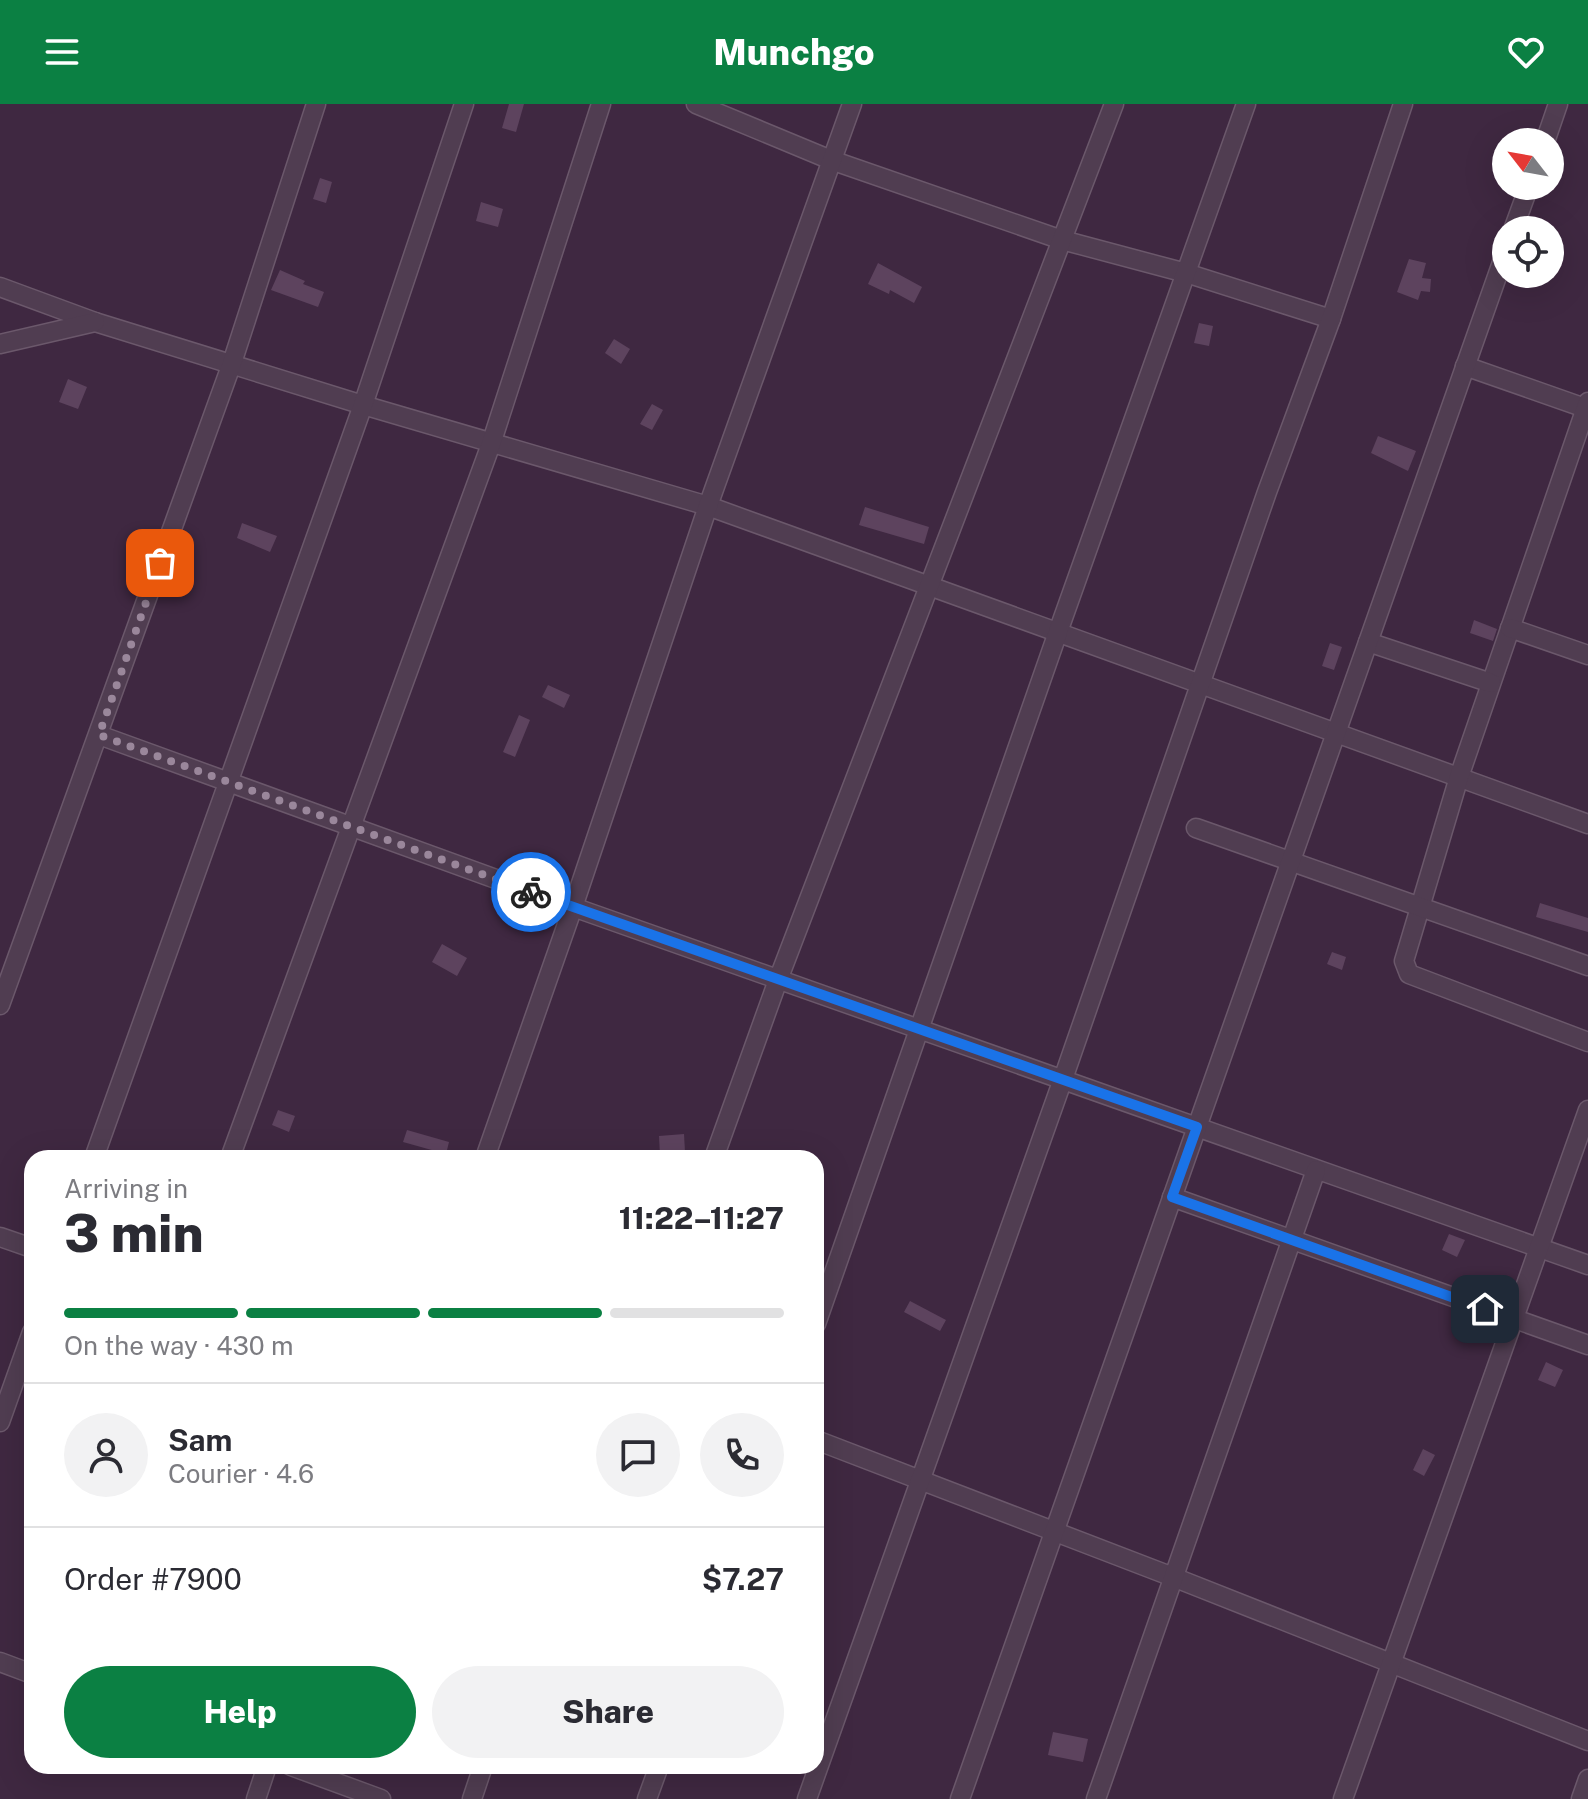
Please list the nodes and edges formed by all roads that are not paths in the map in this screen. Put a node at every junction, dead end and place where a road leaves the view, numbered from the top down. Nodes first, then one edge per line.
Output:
1 (316, 104) edge
2 (464, 104) edge
3 (601, 104) edge
4 (696, 104) edge
5 (852, 104) edge
6 (1114, 104) edge
7 (1246, 104) edge
8 (1403, 104) edge
9 (1558, 104) edge
10 (1550, 128) edge
11 (831, 160) junction
12 (1062, 240) junction
13 (1186, 273) junction
14 (0, 287) edge
15 (1493, 288) edge
16 (1331, 319) junction
17 (95, 322) junction
18 (0, 344) edge
19 (232, 363) junction
20 (1465, 366) junction
21 (363, 405) junction
22 (1587, 406) edge
23 (491, 444) junction
24 (708, 506) junction
25 (930, 586) junction
26 (1510, 628) junction
27 (1058, 632) junction
28 (1368, 642) junction
29 (1588, 655) edge
30 (1202, 683) junction
31 (1491, 683) junction
32 (1336, 732) junction
33 (99, 735) junction
34 (1459, 777) junction
35 (228, 783) junction
36 (1588, 824) edge
37 (351, 827) junction
38 (1196, 828) dead end
39 (1292, 861) junction
40 (1419, 905) junction
41 (573, 907) junction
42 (1588, 966) edge
43 (778, 980) junction
44 (0, 1005) edge
45 (920, 1028) junction
46 (1588, 1042) edge
47 (1063, 1079) junction
48 (1588, 1110) edge
49 (1197, 1127) junction
50 (97, 1150) edge
51 (233, 1150) edge
52 (488, 1150) edge
53 (717, 1150) edge
54 (1316, 1170) junction
55 (1172, 1197) junction
56 (0, 1237) edge
57 (1291, 1239) junction
58 (24, 1245) edge
59 (1539, 1248) junction
60 (1588, 1265) edge
61 (824, 1301) edge
62 (1513, 1319) junction
63 (1588, 1345) edge
64 (24, 1354) edge
65 (0, 1422) edge
66 (824, 1443) edge
67 (922, 1479) junction
68 (1055, 1531) junction
69 (1173, 1577) junction
70 (0, 1662) edge
71 (1390, 1665) junction
72 (24, 1671) edge
73 (1588, 1741) edge
74 (824, 1752) edge
75 (264, 1774) edge
76 (313, 1774) edge
77 (480, 1774) edge
78 (656, 1774) edge
79 (816, 1774) edge
80 (1588, 1779) edge
81 (256, 1799) edge
82 (381, 1799) edge
83 (472, 1799) edge
84 (647, 1799) edge
85 (807, 1799) edge
86 (960, 1799) edge
87 (1096, 1799) edge
88 (1343, 1799) edge
89 (1581, 1799) edge

1 - 19 street
2 - 21 street
3 - 23 street
4 - 11 street
5 - 11 street
6 - 12 street
7 - 13 street
8 - 16 street
9 - 10 street
11 - 12 street
11 - 24 street
12 - 13 street
12 - 25 street
13 - 16 street
13 - 27 street
14 - 17 street
15 - 20 street
16 - 30 street
17 - 18 street
17 - 19 street
19 - 21 street
19 - 33 street
20 - 22 street
20 - 28 street
21 - 23 street
21 - 35 street
22 - 26 street
23 - 24 street
23 - 37 street
24 - 25 street
24 - 41 street
25 - 27 street
25 - 43 street
26 - 29 street
26 - 31 street
27 - 30 street
27 - 45 street
28 - 31 street
28 - 32 street
30 - 32 street
30 - 47 street
31 - 34 street
32 - 34 street
32 - 39 street
33 - 35 street
33 - 44 street
34 - 36 street
34 - 40 street
35 - 37 street
35 - 50 street
37 - 41 street
37 - 51 street
38 - 39 street
39 - 40 street
39 - 49 street
40 - 42 street
40 - 46 street
41 - 43 street
41 - 52 street
43 - 45 street
43 - 53 street
45 - 47 street
45 - 61 street
47 - 49 street
47 - 67 street
48 - 59 street
49 - 54 street
49 - 55 street
54 - 57 street
54 - 59 street
55 - 57 street
55 - 68 street
56 - 58 street
57 - 62 street
57 - 69 street
59 - 60 street
59 - 62 street
62 - 63 street
62 - 71 street
64 - 65 street
66 - 67 street
67 - 68 street
67 - 74 street
68 - 69 street
68 - 86 street
69 - 71 street
69 - 87 street
70 - 72 street
71 - 73 street
71 - 88 street
75 - 81 street
76 - 82 street
77 - 83 street
78 - 84 street
79 - 85 street
80 - 89 street

